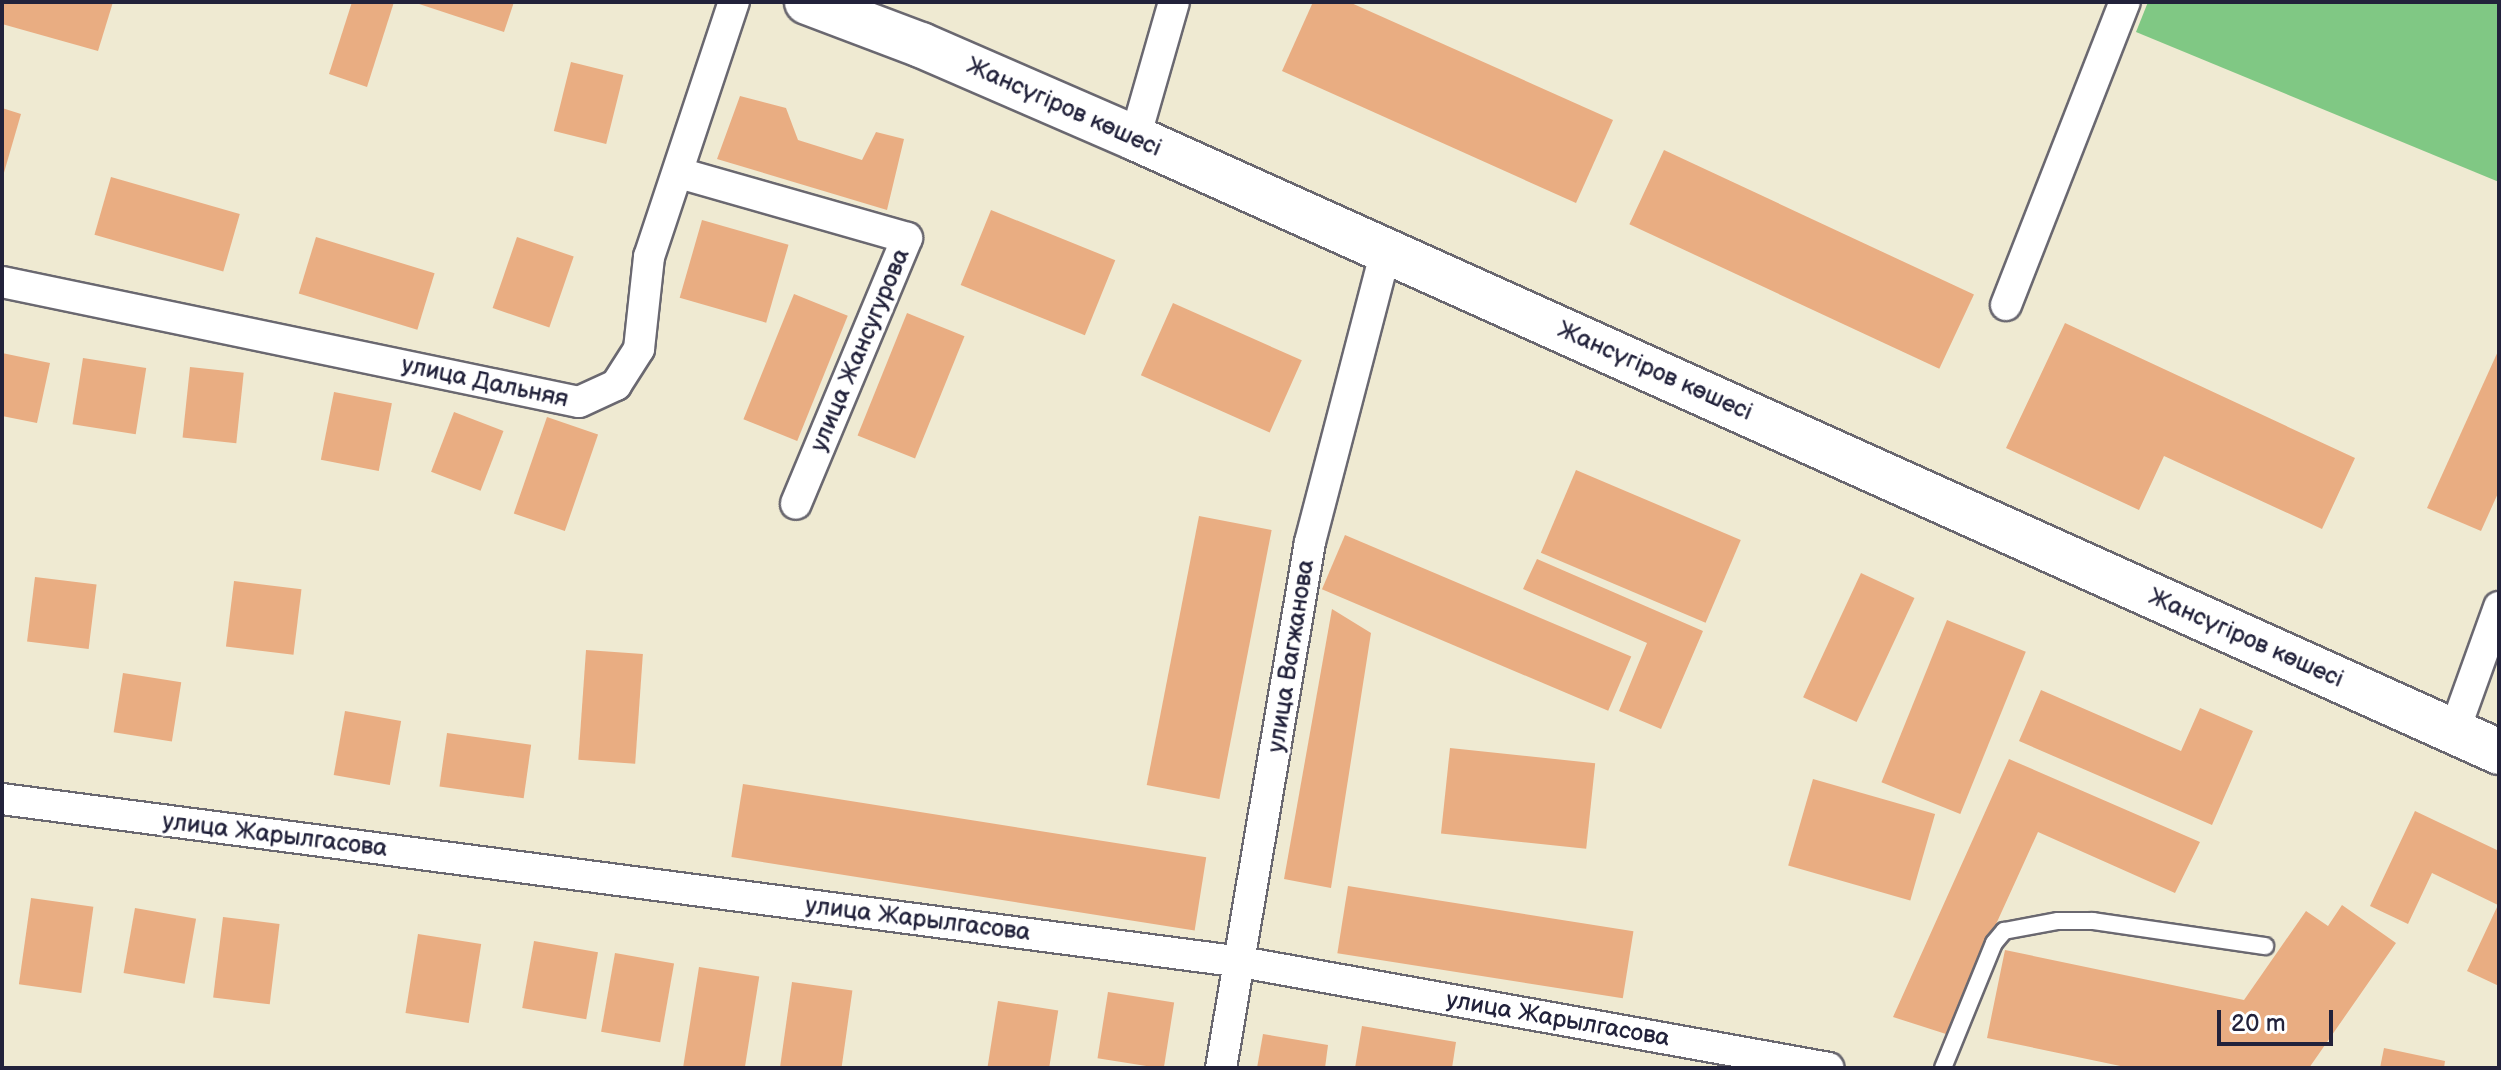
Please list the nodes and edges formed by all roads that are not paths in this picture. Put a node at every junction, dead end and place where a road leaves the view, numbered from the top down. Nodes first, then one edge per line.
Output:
1 (734, 2) edge
2 (807, 2) edge
3 (1174, 2) edge
4 (2125, 2) edge
5 (1135, 138) junction
6 (679, 173) junction
7 (1386, 250) junction
8 (2, 282) edge
9 (2006, 305) dead end
10 (796, 504) dead end
11 (2497, 617) edge
12 (2454, 732) junction
13 (2499, 752) edge
14 (2, 799) edge
15 (2265, 946) dead end
16 (1241, 962) junction
17 (1221, 1068) edge
18 (1829, 1068) edge
19 (1943, 1068) edge

1 - 6 street, улица Дальняя
2 - 5 main road, Жансүгіров көшесі
3 - 5 street
4 - 9 street
5 - 7 main road, Жансүгіров көшесі
6 - 8 street, улица Дальняя
6 - 10 street, улица Жансугурова
7 - 12 main road, Жансүгіров көшесі
7 - 16 street, улица Вагжанова
11 - 12 street
12 - 13 main road, Жансүгіров көшесі
14 - 16 street, улица Жарылгасова
15 - 19 lane
16 - 17 street, улица Вагжанова
16 - 18 street, улица Жарылгасова

